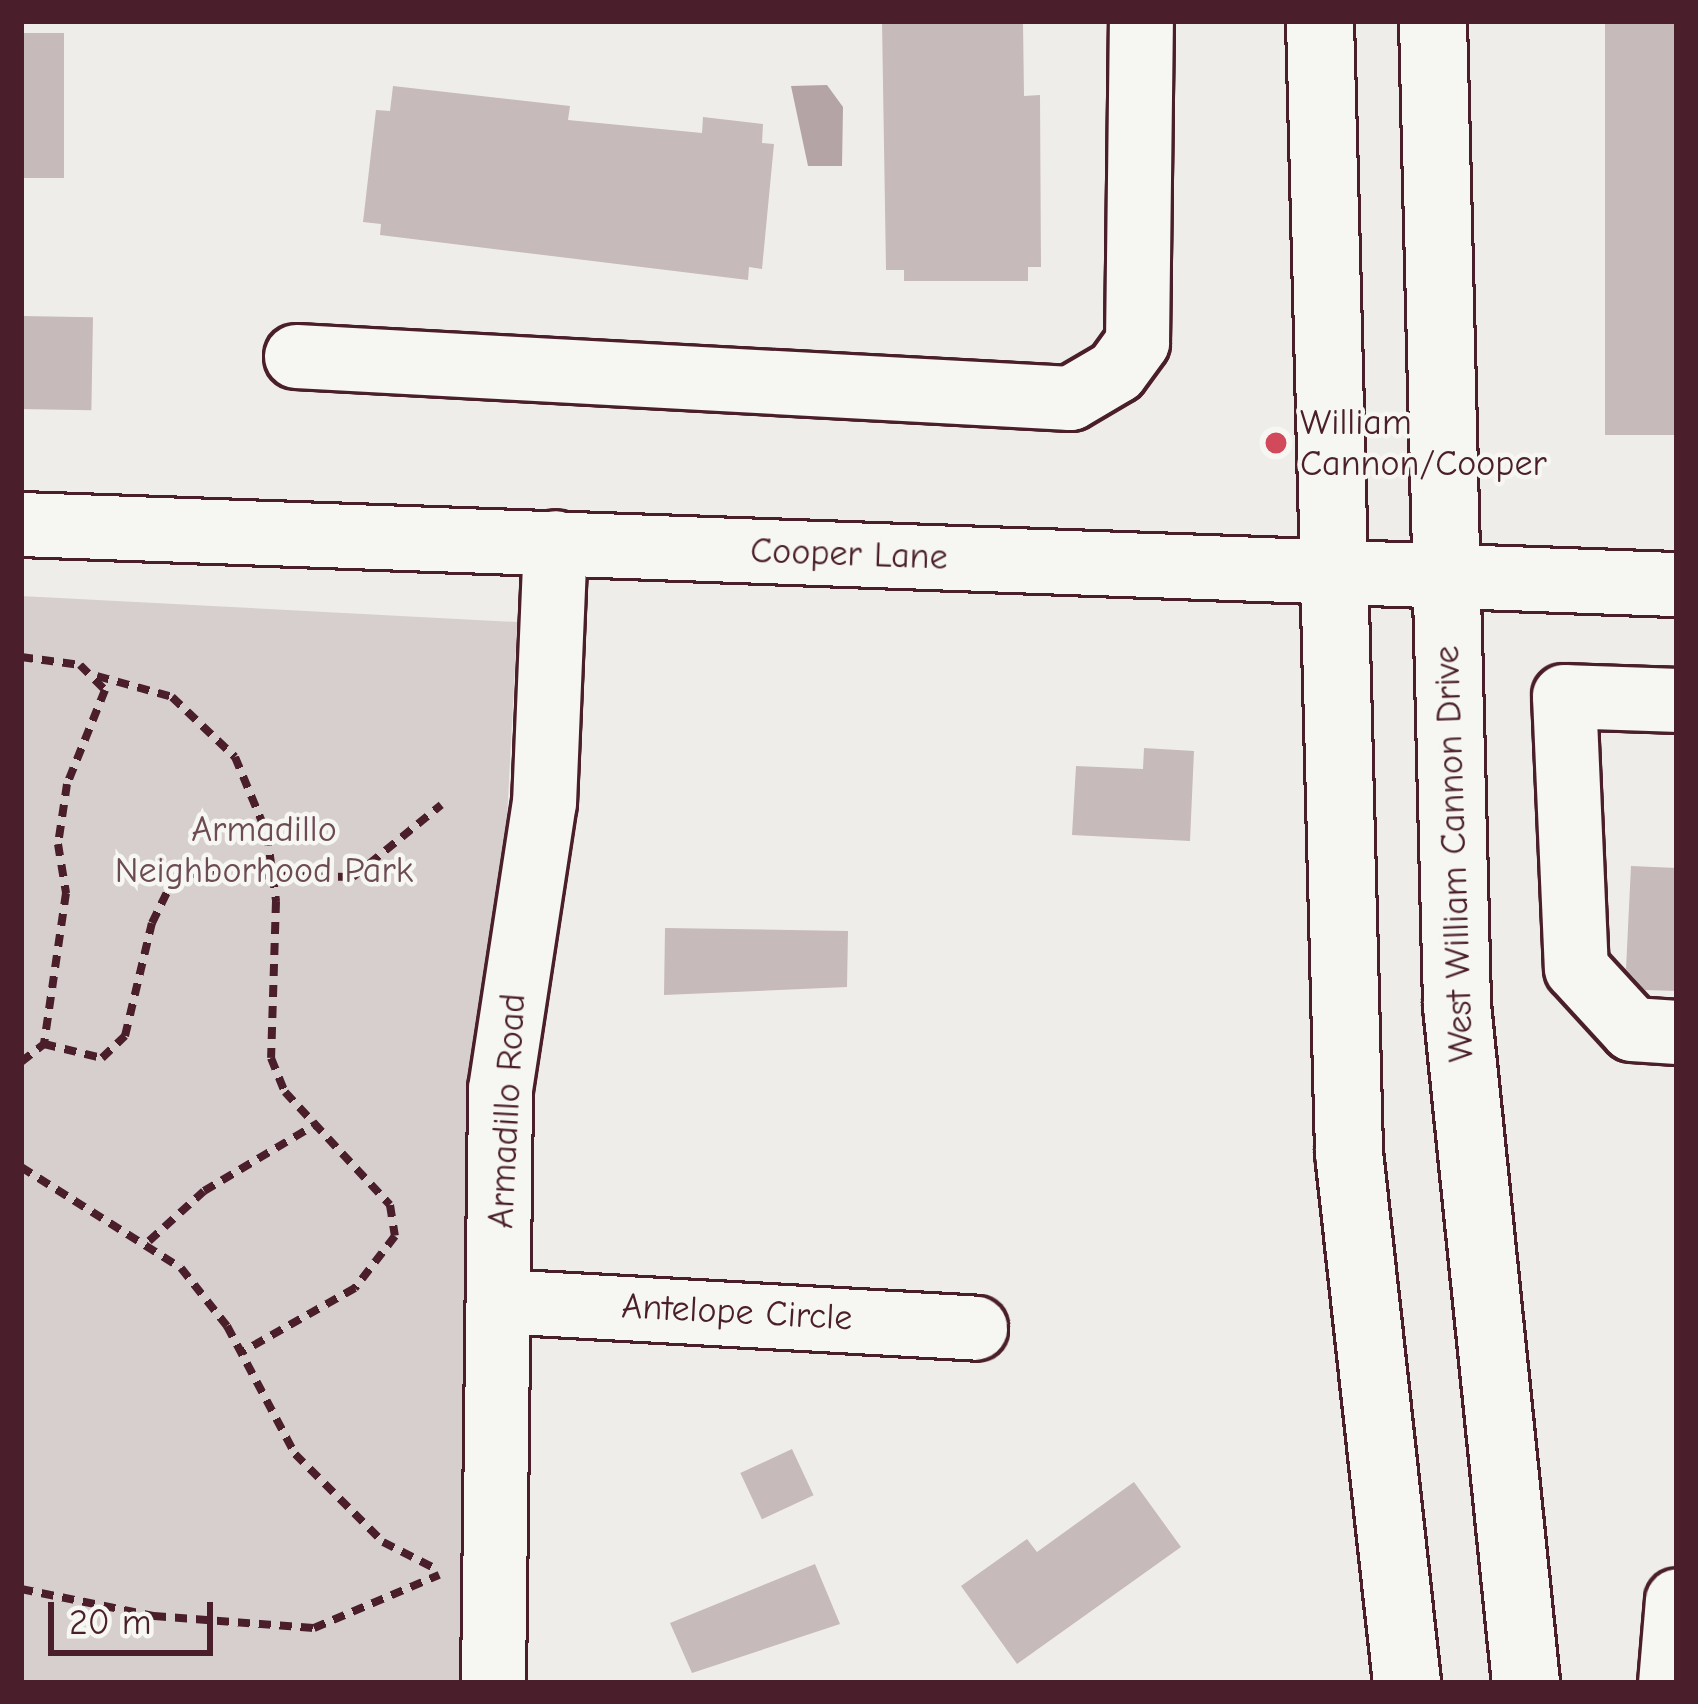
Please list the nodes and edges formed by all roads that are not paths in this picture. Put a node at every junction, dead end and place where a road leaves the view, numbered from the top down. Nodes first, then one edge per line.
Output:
1 (1141, 21) edge
2 (1320, 21) edge
3 (1433, 21) edge
4 (296, 356) dead end
5 (21, 524) edge
6 (555, 542) junction
7 (1333, 572) junction
8 (1445, 578) junction
9 (1677, 584) edge
10 (1677, 700) edge
11 (1677, 1032) edge
12 (499, 1301) junction
13 (975, 1328) dead end
14 (1677, 1600) edge
15 (493, 1683) edge
16 (1407, 1683) edge
17 (1526, 1683) edge
18 (1670, 1683) edge

1 - 4 street
2 - 7 main road
3 - 8 main road, West William Cannon Drive
5 - 6 street, Cooper Lane
6 - 7 street, Cooper Lane
6 - 12 street, Armadillo Road
7 - 8 street, Cooper Lane
7 - 16 main road
8 - 9 street, Cooper Lane
8 - 17 main road, West William Cannon Drive
10 - 11 street
12 - 13 street, Antelope Circle
12 - 15 street, Armadillo Road
14 - 18 street

